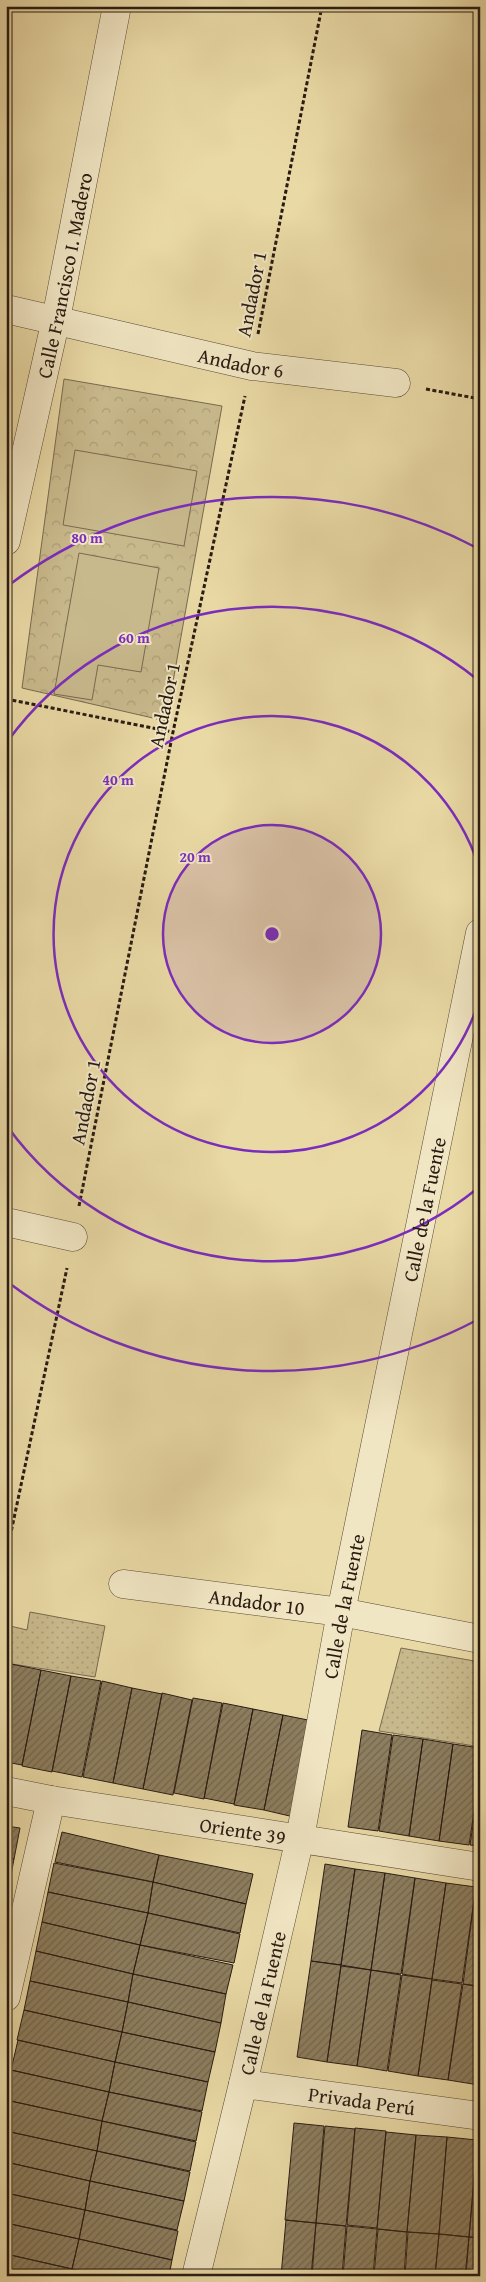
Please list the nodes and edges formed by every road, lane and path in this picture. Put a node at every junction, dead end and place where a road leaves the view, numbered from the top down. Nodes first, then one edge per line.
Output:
1 (117, 6) edge
2 (322, 6) edge
3 (6, 309) edge
4 (56, 319) junction
5 (252, 366) junction
6 (396, 383) joint
7 (480, 399) edge
8 (6, 541) edge
9 (6, 699) edge
10 (174, 732) junction
11 (480, 933) edge
12 (6, 1222) edge
13 (73, 1237) junction
14 (6, 1556) edge
15 (123, 1584) dead end
16 (341, 1612) junction
17 (480, 1639) edge
18 (6, 1791) edge
19 (51, 1800) junction
20 (300, 1838) junction
21 (480, 1867) edge
22 (6, 1997) edge
23 (243, 2084) junction
24 (480, 2116) edge
25 (196, 2276) edge

1 - 4 street, Calle Francisco I. Madero
2 - 5 path, Andador 1
3 - 4 street, Andador 6
4 - 5 street, Andador 6
4 - 8 street, Calle Francisco I. Madero
5 - 6 street, Andador 6
5 - 10 path, Andador 1
6 - 7 path
9 - 10 path
10 - 13 path, Andador 1
11 - 16 street, Calle de la Fuente
12 - 13 street
13 - 14 path, Andador 1
15 - 16 street, Andador 10
16 - 17 street, Andador 10
16 - 20 street, Calle de la Fuente
18 - 19 street, Oriente 39
19 - 20 street, Oriente 39
19 - 22 street
20 - 21 street, Oriente 39
20 - 23 street, Calle de la Fuente
23 - 24 street, Privada Perú
23 - 25 street, Calle de la Fuente

